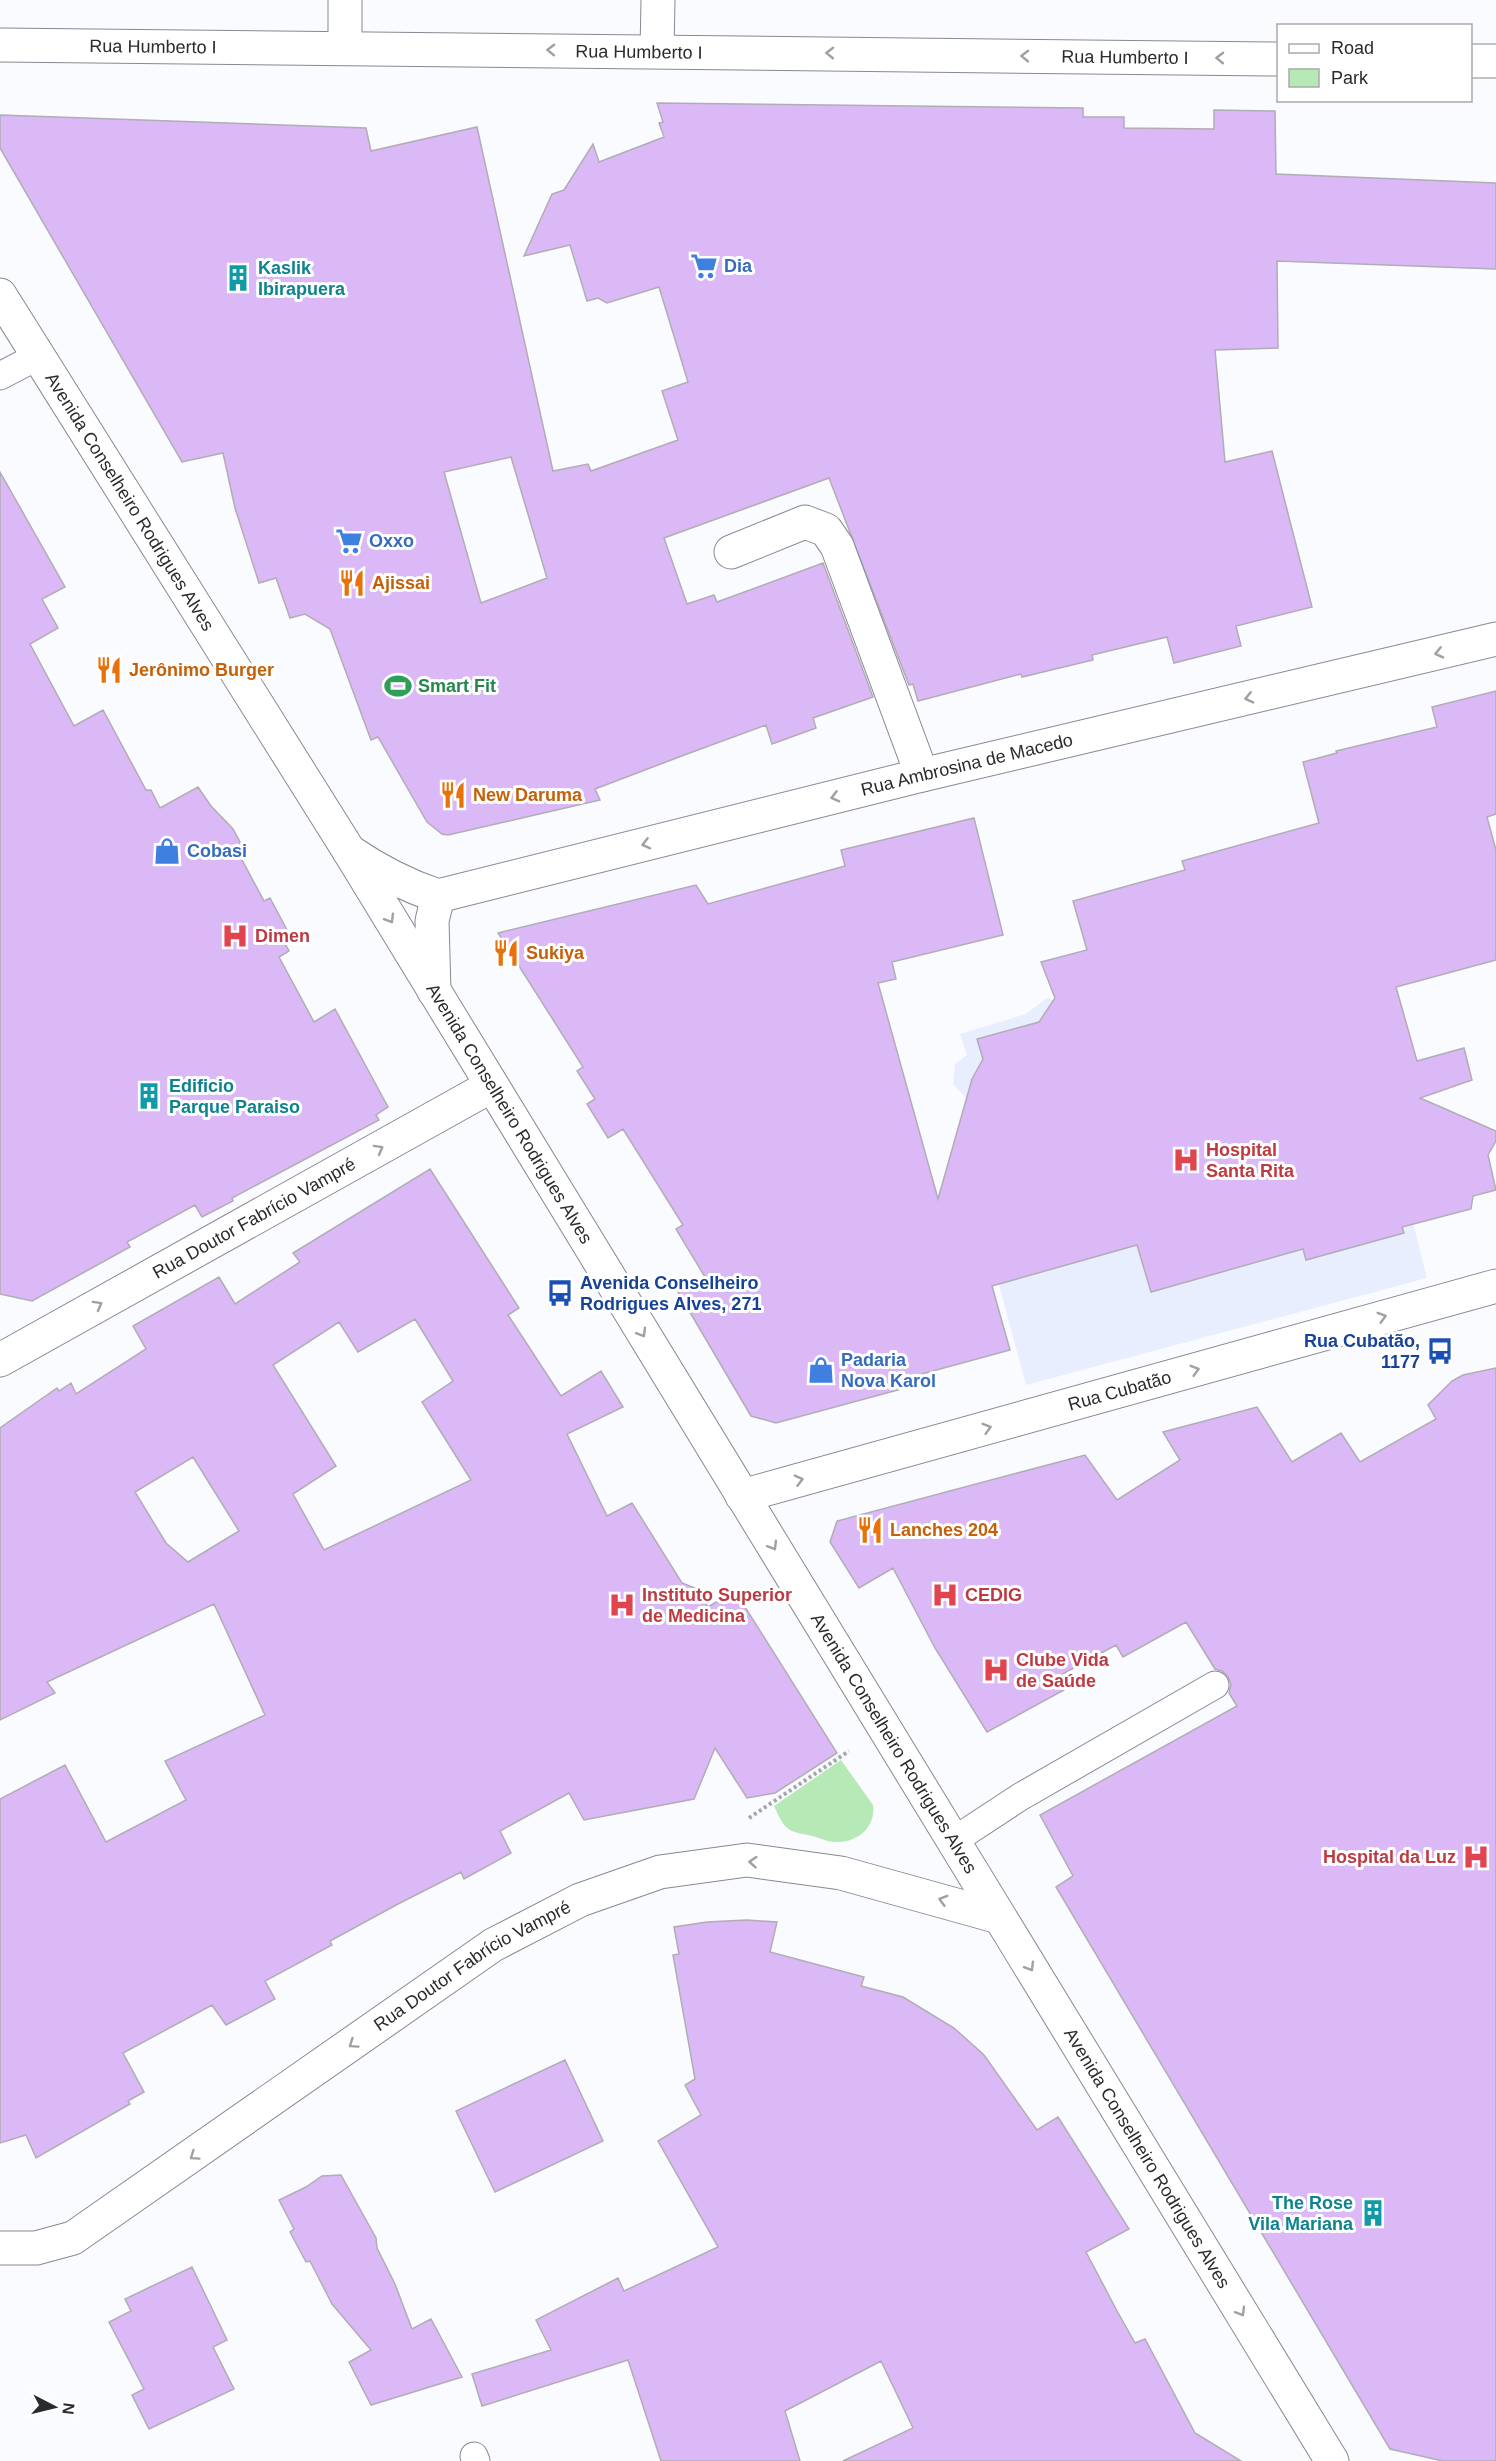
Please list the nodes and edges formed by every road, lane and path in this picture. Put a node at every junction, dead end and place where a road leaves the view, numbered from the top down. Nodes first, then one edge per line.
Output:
1 (345, 0) edge
2 (658, 0) edge
3 (0, 45) edge
4 (345, 47) junction
5 (657, 51) junction
6 (1277, 59) edge
7 (1472, 61) edge
8 (1496, 61) edge
9 (0, 295) edge
10 (38, 356) junction
11 (0, 376) edge
12 (731, 552) dead end
13 (1496, 639) edge
14 (922, 775) junction
15 (349, 851) junction
16 (438, 896) junction
17 (434, 992) junction
18 (491, 1086) junction
19 (1496, 1286) edge
20 (5, 1353) edge
21 (742, 1496) junction
22 (1215, 1685) dead end
23 (849, 1750) dead end
24 (749, 1818) dead end
25 (953, 1841) junction
26 (999, 1917) junction
27 (0, 2248) edge
28 (1332, 2461) edge

1 - 4 street
2 - 5 street
3 - 4 street, Rua Humberto I
5 -> 4 street, Rua Humberto I
6 -> 5 street, Rua Humberto I
7 - 8 street
9 - 10 street, Avenida Conselheiro Rodrigues Alves
10 - 11 lane
10 - 15 street, Avenida Conselheiro Rodrigues Alves
12 - 14 street
13 -> 14 street, Rua Ambrosina de Macedo
14 -> 16 street, Rua Ambrosina de Macedo
15 - 16 street
15 -> 17 street, Avenida Conselheiro Rodrigues Alves
16 - 17 street
17 - 18 street, Avenida Conselheiro Rodrigues Alves
20 -> 18 street, Rua Doutor Fabrício Vampré
18 -> 21 street, Avenida Conselheiro Rodrigues Alves
21 -> 19 street, Rua Cubatão
21 -> 25 street, Avenida Conselheiro Rodrigues Alves
22 - 25 lane
23 - 24 path
25 - 26 street, Avenida Conselheiro Rodrigues Alves
26 -> 27 street, Rua Doutor Fabrício Vampré
26 -> 28 street, Avenida Conselheiro Rodrigues Alves

